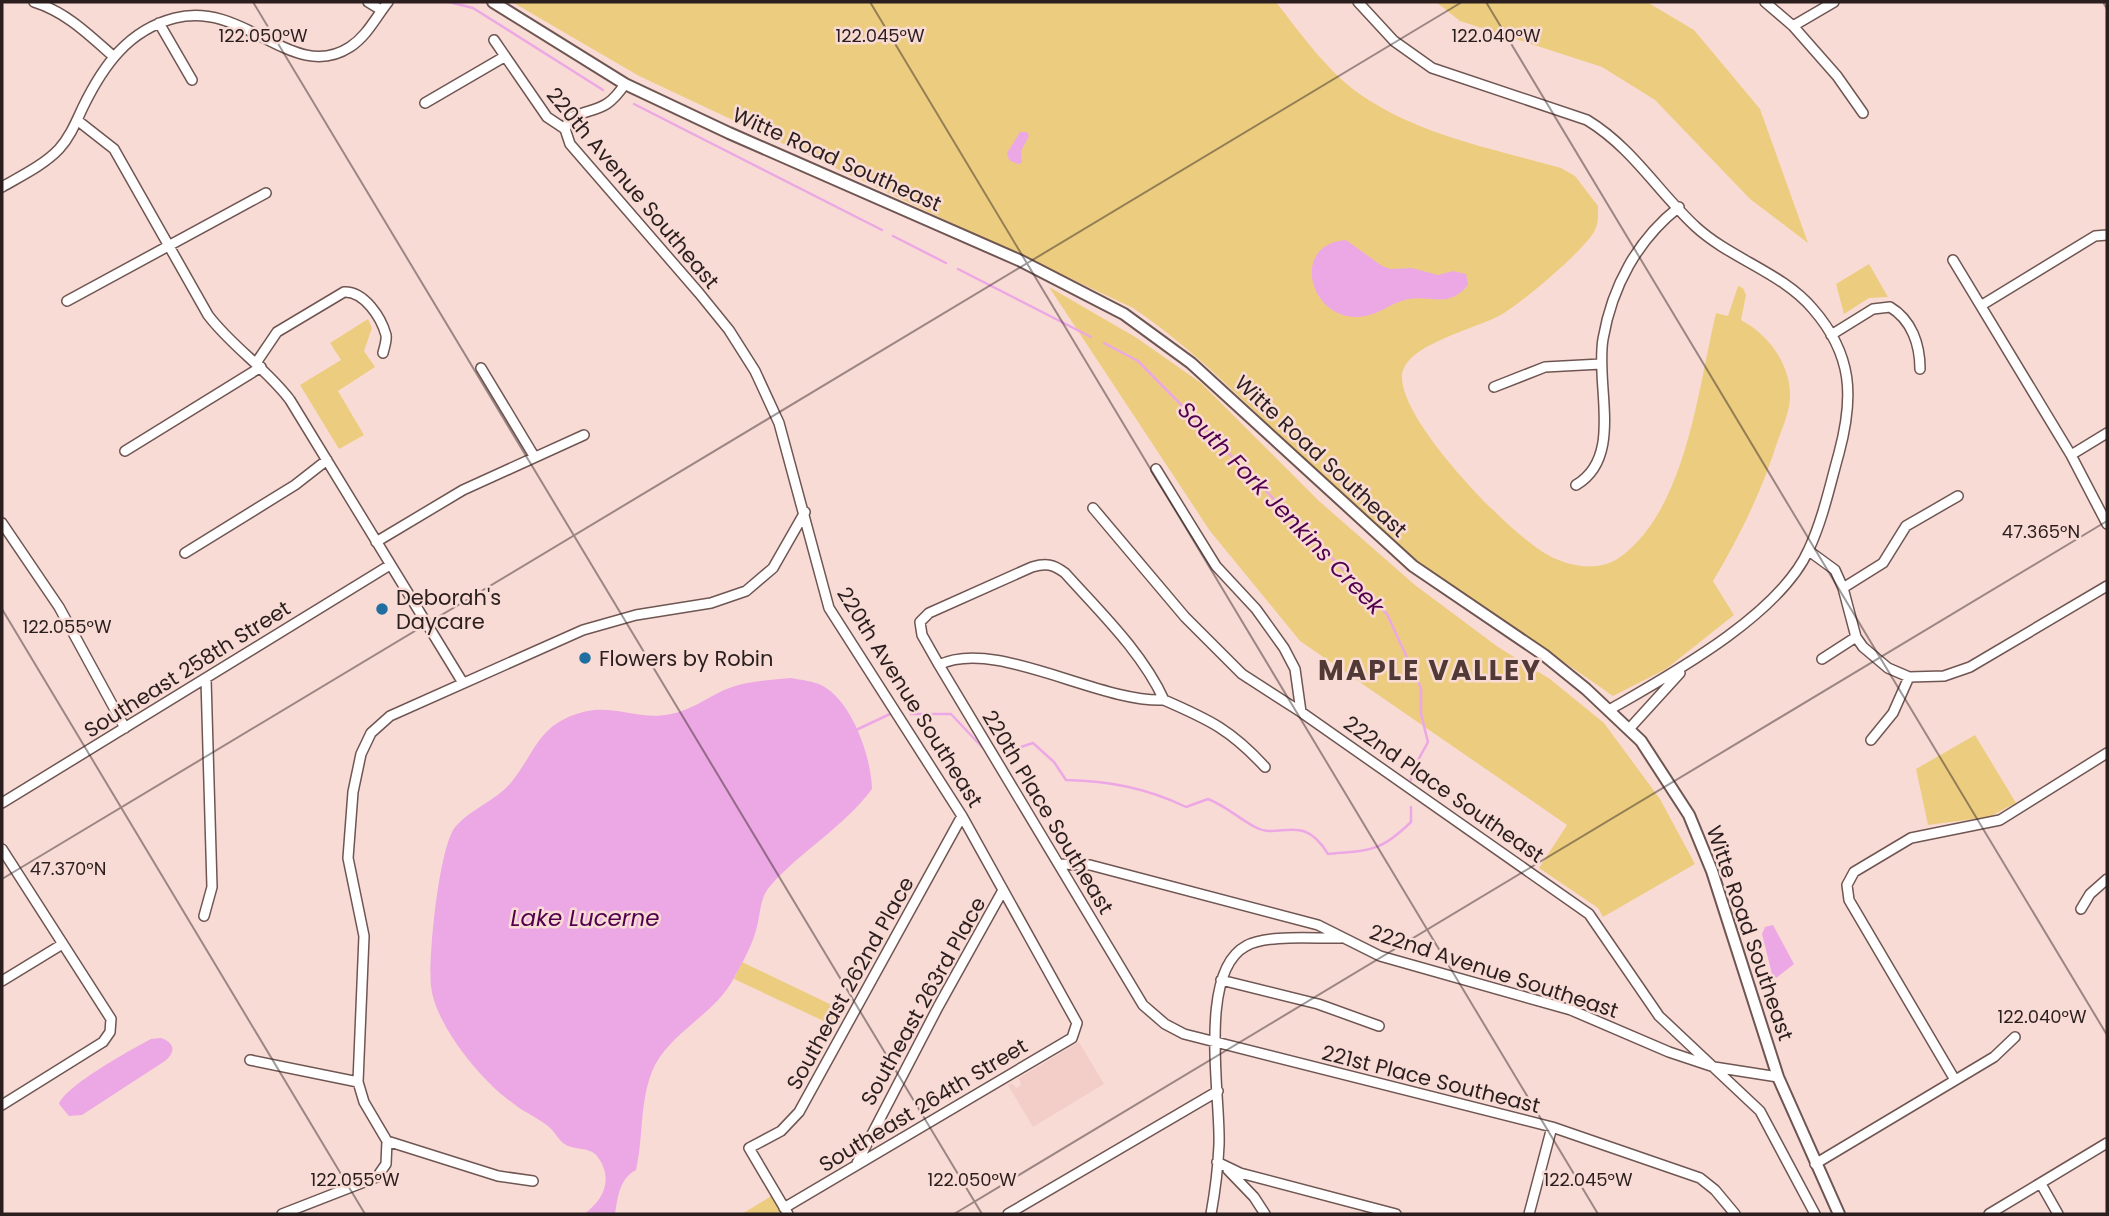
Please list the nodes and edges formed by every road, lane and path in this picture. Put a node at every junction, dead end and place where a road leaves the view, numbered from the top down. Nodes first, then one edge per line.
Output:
1 (34, 2) edge
2 (368, 2) edge
3 (388, 2) edge
4 (493, 2) edge
5 (1358, 2) edge
6 (1765, 2) edge
7 (1835, 2) edge
8 (381, 6) edge
9 (159, 23) junction
10 (1793, 26) junction
11 (494, 40) dead end
12 (113, 57) junction
13 (504, 57) junction
14 (192, 80) dead end
15 (625, 84) junction
16 (425, 103) dead end
17 (1863, 113) dead end
18 (76, 120) junction
19 (565, 129) junction
20 (2, 187) edge
21 (266, 193) dead end
22 (1679, 207) junction
23 (2107, 235) edge
24 (168, 246) junction
25 (1953, 260) dead end
26 (67, 301) dead end
27 (1982, 304) junction
28 (1831, 335) junction
29 (383, 353) dead end
30 (1601, 364) junction
31 (259, 365) junction
32 (481, 368) dead end
33 (1920, 369) dead end
34 (1494, 387) dead end
35 (2107, 433) edge
36 (584, 435) dead end
37 (125, 451) dead end
38 (2071, 455) junction
39 (534, 456) junction
40 (327, 460) junction
41 (1156, 469) dead end
42 (1576, 485) dead end
43 (1958, 496) dead end
44 (1093, 508) dead end
45 (805, 512) junction
46 (2, 523) edge
47 (2107, 524) edge
48 (376, 542) junction
49 (1809, 551) junction
50 (185, 553) dead end
51 (390, 565) junction
52 (2107, 586) edge
53 (1843, 588) junction
54 (1856, 637) junction
55 (1822, 659) dead end
56 (939, 665) junction
57 (1686, 666) junction
58 (1909, 677) junction
59 (206, 678) junction
60 (463, 683) junction
61 (1164, 700) junction
62 (1609, 710) junction
63 (1301, 712) junction
64 (125, 729) junction
65 (1629, 729) junction
66 (1871, 740) dead end
67 (2107, 753) edge
68 (1265, 767) dead end
69 (2, 803) edge
70 (962, 817) junction
71 (2, 849) edge
72 (1060, 864) junction
73 (2107, 879) edge
74 (1002, 892) junction
75 (2081, 909) dead end
76 (204, 916) dead end
77 (1343, 938) junction
78 (61, 945) junction
79 (1221, 980) junction
80 (2, 981) edge
81 (1155, 1016) joint
82 (1379, 1026) dead end
83 (1076, 1030) joint
84 (2015, 1037) dead end
85 (1215, 1042) junction
86 (250, 1060) dead end
87 (1714, 1067) junction
88 (1778, 1077) junction
89 (1955, 1080) junction
90 (358, 1082) junction
91 (1218, 1091) junction
92 (2, 1105) edge
93 (1552, 1127) junction
94 (387, 1141) junction
95 (2107, 1143) edge
96 (1217, 1162) junction
97 (856, 1164) junction
98 (1815, 1164) junction
99 (533, 1181) dead end
100 (2041, 1184) junction
101 (786, 1211) edge
102 (282, 1214) edge
103 (1008, 1214) edge
104 (1211, 1214) edge
105 (1265, 1214) edge
106 (1396, 1214) edge
107 (1530, 1214) edge
108 (1735, 1214) edge
109 (1815, 1214) edge
110 (1839, 1214) edge
111 (1989, 1214) edge
112 (2058, 1214) edge

1 - 12 street
2 - 8 street
3 - 8 street
4 - 15 street, Witte Road Southeast
5 - 22 street
6 - 10 street
7 - 10 street
8 - 9 street
9 - 12 street
9 - 14 street
10 - 17 street
11 - 13 street, 220th Avenue Southeast
12 - 18 street
13 - 16 street
13 - 19 street, 220th Avenue Southeast
15 - 19 street
15 - 62 street, Witte Road Southeast
18 - 20 street
18 - 24 street
19 - 45 street, 220th Avenue Southeast
21 - 24 street
22 - 28 street
22 - 30 street
23 - 27 street
24 - 26 street
24 - 31 street
25 - 27 street
27 - 38 street
28 - 33 street
28 - 49 street
29 - 31 street
30 - 34 street
30 - 42 street
31 - 37 street
31 - 40 street
32 - 39 street
35 - 38 street
36 - 39 street
38 - 47 street
39 - 48 street
40 - 48 street
40 - 50 street
41 - 63 street
43 - 53 street
44 - 63 street, 222nd Place Southeast
45 - 60 street
45 - 70 street, 220th Avenue Southeast
46 - 64 street
48 - 51 street
49 - 53 street
49 - 57 street
51 - 59 street, Southeast 258th Street
51 - 60 street
52 - 58 street
53 - 54 street
54 - 55 street
54 - 58 street
56 - 61 street
56 - 61 street, 220th Place Southeast
56 - 72 street, 220th Place Southeast
57 - 62 street
57 - 65 street
58 - 66 street
59 - 64 street, Southeast 258th Street
59 - 76 street
60 - 90 street
61 - 68 street
62 - 65 street, Witte Road Southeast
63 - 87 street, 222nd Place Southeast
64 - 69 street, Southeast 258th Street
65 - 88 street, Witte Road Southeast
67 - 89 street
70 - 74 street, 220th Avenue Southeast
70 - 101 street, Southeast 262nd Place
71 - 78 street
72 - 77 street, 222nd Avenue Southeast
72 - 81 street, 220th Place Southeast
73 - 75 street
74 - 83 street, 220th Avenue Southeast
74 - 97 street, Southeast 263rd Place
77 - 79 street
77 - 87 street, 222nd Avenue Southeast
78 - 80 street
78 - 92 street
79 - 82 street
79 - 85 street
81 - 85 street, 221st Place Southeast
83 - 97 street, Southeast 264th Street
84 - 89 street
85 - 91 street
85 - 93 street, 221st Place Southeast
86 - 90 street
87 - 88 street
87 - 109 street, 222nd Place Southeast
88 - 98 street, Witte Road Southeast
89 - 98 street
90 - 94 street
91 - 96 street
91 - 103 street
93 - 107 street
93 - 108 street, 221st Place Southeast
94 - 99 street
94 - 102 street
95 - 100 street
96 - 104 street
96 - 105 street
96 - 106 street
97 - 101 street, Southeast 264th Street
98 - 110 street, Witte Road Southeast
100 - 111 street
100 - 112 street

